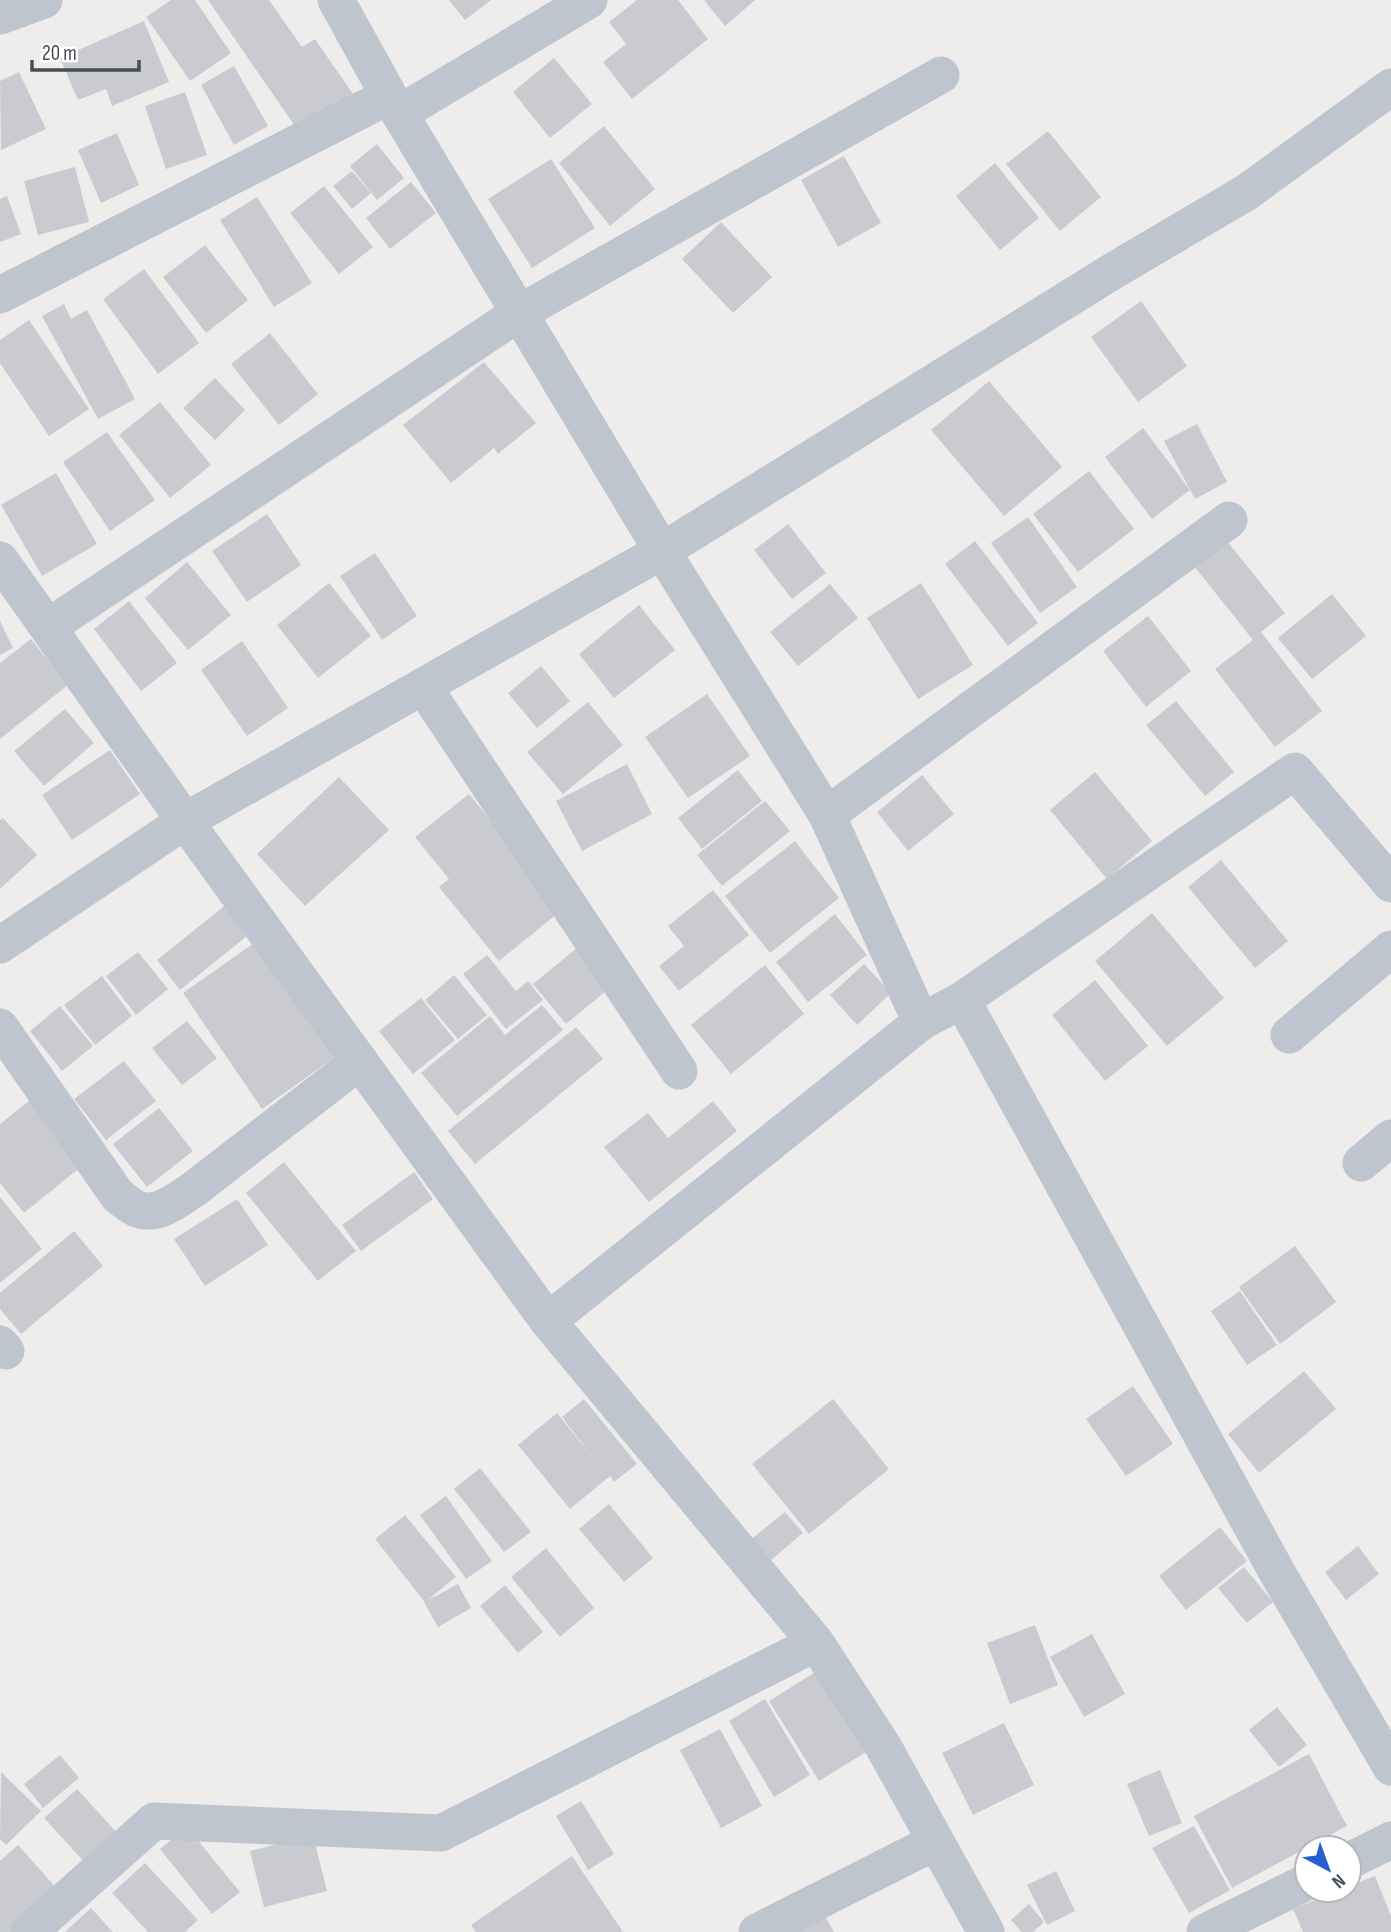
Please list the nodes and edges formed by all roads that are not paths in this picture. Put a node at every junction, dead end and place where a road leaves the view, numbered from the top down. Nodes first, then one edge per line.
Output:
1 (44, 0) edge
2 (336, 0) edge
3 (589, 0) edge
4 (0, 16) edge
5 (942, 75) dead end
6 (1391, 87) edge
7 (394, 104) junction
8 (0, 295) edge
9 (519, 313) junction
10 (1229, 520) dead end
11 (662, 551) junction
12 (0, 560) edge
13 (48, 627) junction
14 (423, 686) junction
15 (827, 815) junction
16 (186, 821) junction
17 (1391, 884) edge
18 (0, 945) edge
19 (1391, 949) edge
20 (962, 1000) junction
21 (921, 1022) junction
22 (0, 1027) edge
23 (1289, 1035) dead end
24 (360, 1061) junction
25 (679, 1071) dead end
26 (1391, 1138) edge
27 (1361, 1163) dead end
28 (548, 1321) junction
29 (816, 1643) junction
30 (1391, 1767) edge
31 (1391, 1840) edge
32 (935, 1842) junction
33 (1363, 1854) edge
34 (1293, 1889) edge
35 (29, 1932) edge
36 (757, 1932) edge
37 (986, 1932) edge
38 (1205, 1932) edge

1 - 4 street
2 - 7 street
3 - 7 street
5 - 9 street
6 - 11 street
7 - 8 street
7 - 9 street
9 - 11 street
9 - 13 street
10 - 15 street
11 - 14 street
11 - 15 street
12 - 13 street
13 - 16 street
14 - 16 street
14 - 25 street
15 - 21 street
16 - 18 street
16 - 24 street
17 - 20 street
19 - 23 street
20 - 21 street
20 - 30 street
21 - 28 street
22 - 24 street
24 - 28 street
26 - 27 street
28 - 29 street
29 - 32 street
29 - 35 street
31 - 33 street
32 - 36 street
32 - 37 street
34 - 38 street

